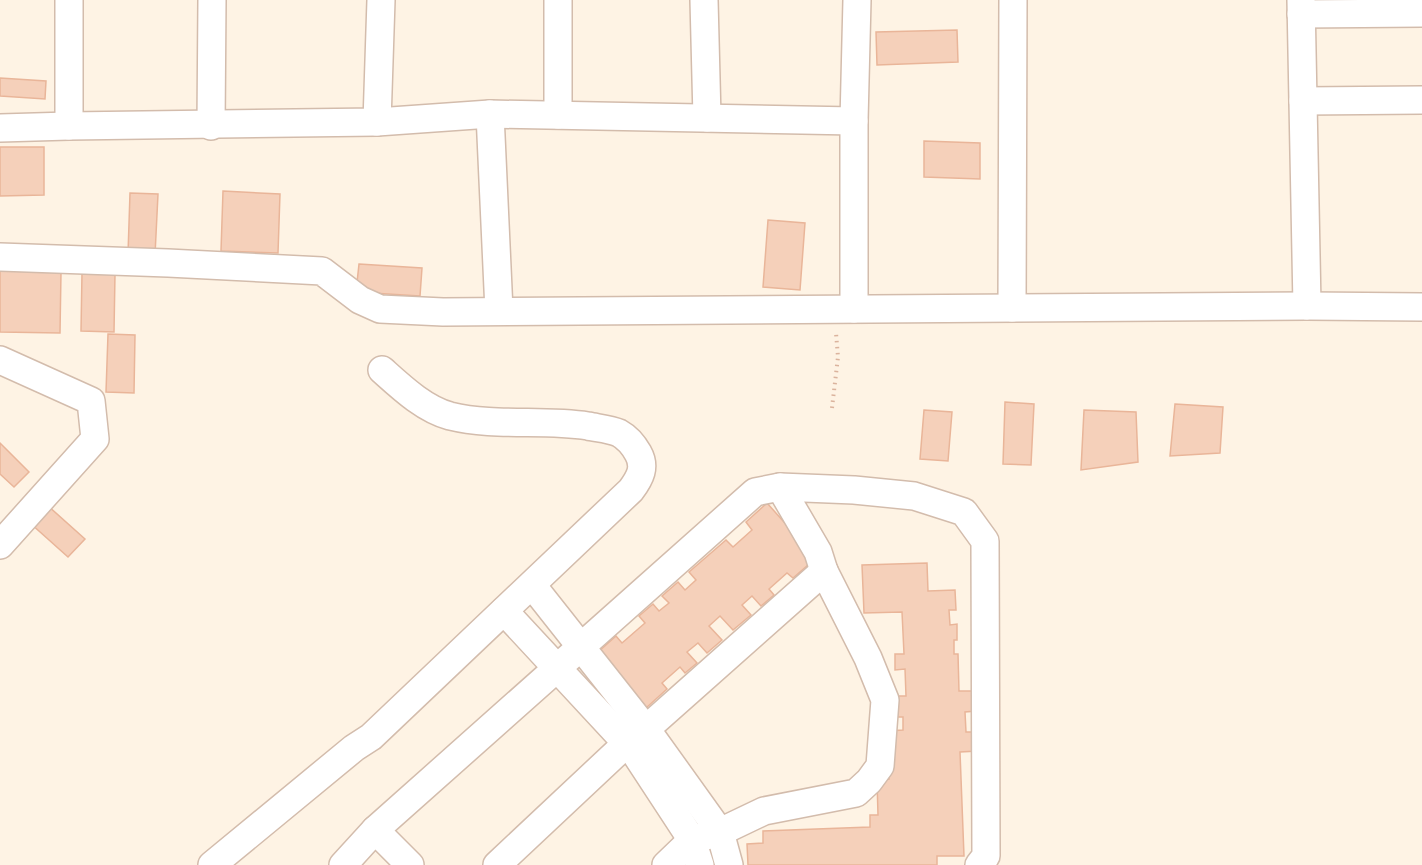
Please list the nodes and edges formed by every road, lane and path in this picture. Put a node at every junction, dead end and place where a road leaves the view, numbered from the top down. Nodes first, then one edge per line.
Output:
1 (69, 0) edge
2 (212, 0) edge
3 (381, 0) edge
4 (558, 0) edge
5 (704, 0) edge
6 (857, 0) edge
7 (1013, 0) edge
8 (1301, 7) edge
9 (1422, 14) edge
10 (1422, 100) edge
11 (1303, 101) junction
12 (490, 114) junction
13 (558, 116) junction
14 (706, 118) junction
15 (854, 121) junction
16 (377, 122) junction
17 (69, 126) junction
18 (211, 126) junction
19 (0, 128) edge
20 (0, 257) edge
21 (1307, 306) junction
22 (1422, 307) edge
23 (1012, 308) junction
24 (854, 309) junction
25 (827, 310) junction
26 (499, 312) junction
27 (0, 360) edge
28 (382, 370) dead end
29 (832, 408) dead end
30 (780, 487) junction
31 (0, 545) edge
32 (824, 571) junction
33 (531, 585) junction
34 (504, 611) junction
35 (581, 645) junction
36 (558, 667) junction
37 (636, 736) junction
38 (375, 830) junction
39 (720, 832) junction
40 (696, 852) edge
41 (212, 865) edge
42 (343, 865) edge
43 (410, 865) edge
44 (497, 865) edge
45 (666, 865) edge
46 (729, 865) edge
47 (979, 865) edge

1 - 17 street
2 - 18 street
3 - 16 street
4 - 13 street
5 - 14 street
6 - 15 street
7 - 23 street
8 - 9 street
8 - 11 street
10 - 11 street
11 - 21 street
12 - 13 street
12 - 16 street
12 - 26 street
13 - 14 street
14 - 15 street
15 - 24 street
16 - 18 street
17 - 18 street
17 - 19 street
20 - 26 street
21 - 22 street
21 - 23 street
23 - 24 street
24 - 25 street
25 - 26 street
25 - 29 path
27 - 31 street
28 - 33 street
30 - 32 street
30 - 35 street
30 - 47 street
32 - 37 street
32 - 39 street
33 - 34 street
33 - 35 street
34 - 36 street
34 - 41 street
35 - 36 street
35 - 37 street
36 - 37 street
36 - 38 street
37 - 39 street
37 - 40 street
37 - 44 street
38 - 42 street
38 - 43 street
39 - 40 street
39 - 46 street
40 - 45 street

